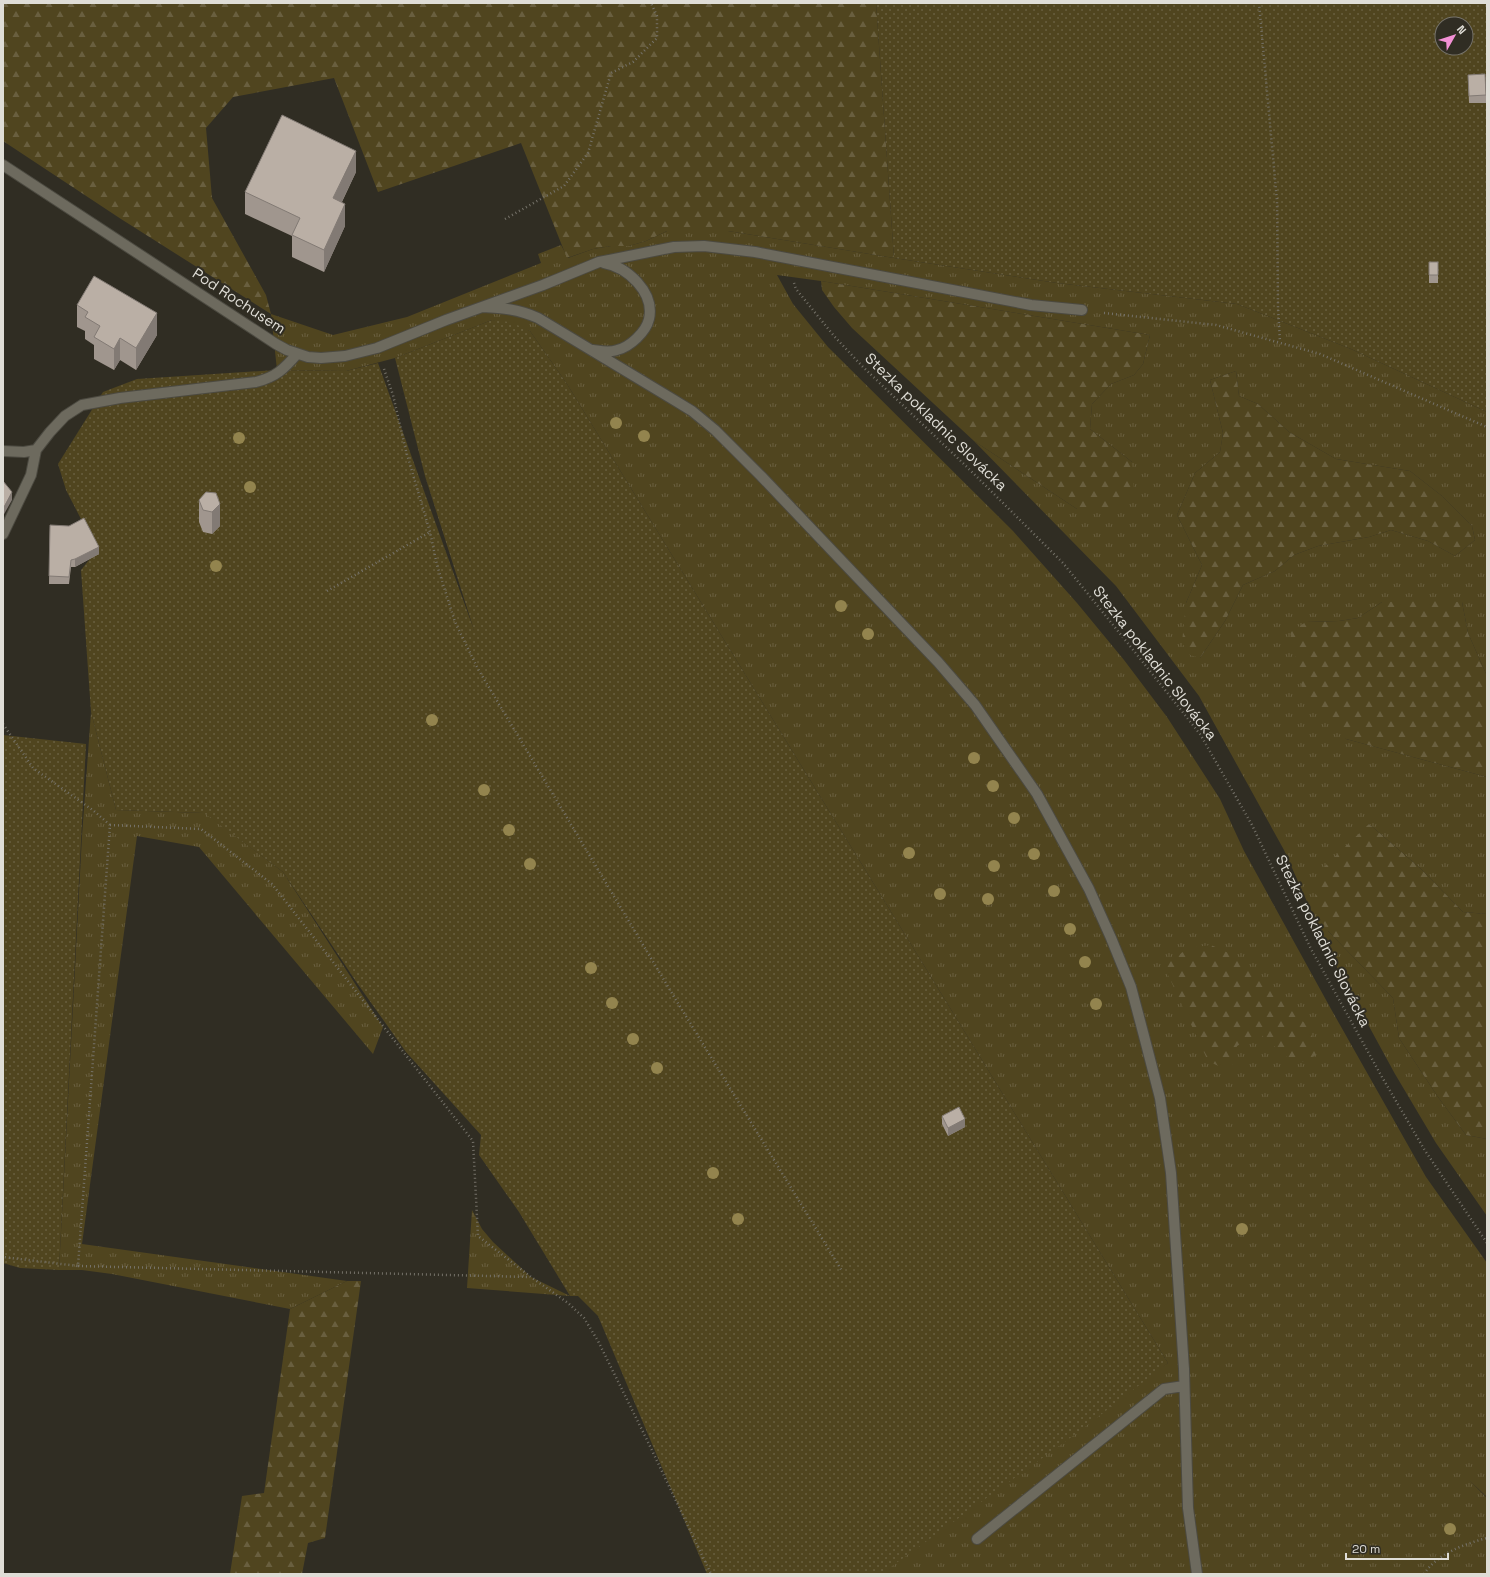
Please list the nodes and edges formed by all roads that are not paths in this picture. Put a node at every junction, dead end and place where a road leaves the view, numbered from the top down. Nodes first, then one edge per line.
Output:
1 (3, 165) edge
2 (599, 262) junction
3 (482, 307) junction
4 (1082, 310) road end
5 (587, 349) junction
6 (296, 354) junction
7 (36, 450) junction
8 (3, 451) edge
9 (3, 534) edge
10 (1184, 1386) junction
11 (977, 1539) dead end
12 (1197, 1574) edge

1 - 6 street, Pod Rochusem
2 - 3 street, Pod Rochusem
2 - 4 street, Pod Rochusem
2 - 5 street
3 - 5 street
3 - 6 street, Pod Rochusem
5 - 10 street
6 - 7 street
7 - 8 street
7 - 9 street
10 - 11 street
10 - 12 street

